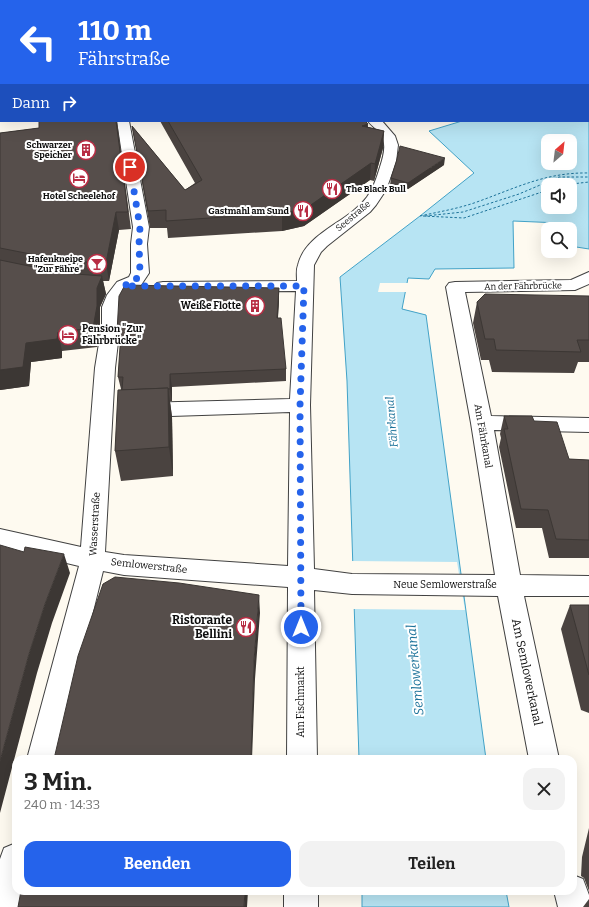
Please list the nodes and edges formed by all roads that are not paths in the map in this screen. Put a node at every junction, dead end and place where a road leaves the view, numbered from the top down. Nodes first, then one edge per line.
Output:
1 (123, 122) edge
2 (375, 122) edge
3 (589, 277) edge
4 (304, 286) junction
5 (455, 287) joint
6 (113, 288) junction
7 (300, 406) junction
8 (103, 412) junction
9 (482, 423) junction
10 (589, 425) edge
11 (0, 538) edge
12 (93, 558) junction
13 (301, 577) junction
14 (509, 585) junction
15 (589, 586) edge
16 (43, 755) edge
17 (302, 755) edge
18 (543, 755) edge
19 (12, 876) edge
20 (301, 895) edge
21 (573, 895) edge
22 (4, 907) edge
23 (301, 907) edge
24 (575, 907) edge

1 - 6 street
2 - 4 street, Seestraße
3 - 5 street, An der Fährbrücke
4 - 6 street
4 - 7 street, Am Fischmarkt
5 - 9 street, Am Fährkanal
6 - 8 street, Wasserstraße
7 - 8 street
7 - 13 street, Am Fischmarkt
8 - 12 street, Wasserstraße
9 - 10 street
9 - 14 street, Am Fährkanal
11 - 12 street, Semlowerstraße
12 - 13 street, Semlowerstraße
12 - 16 street, Wasserstraße
13 - 14 street, Neue Semlowerstraße
13 - 17 street, Am Fischmarkt
14 - 15 street, Neue Semlowerstraße
14 - 18 street, Am Semlowerkanal
19 - 22 street
20 - 23 street
21 - 24 street

